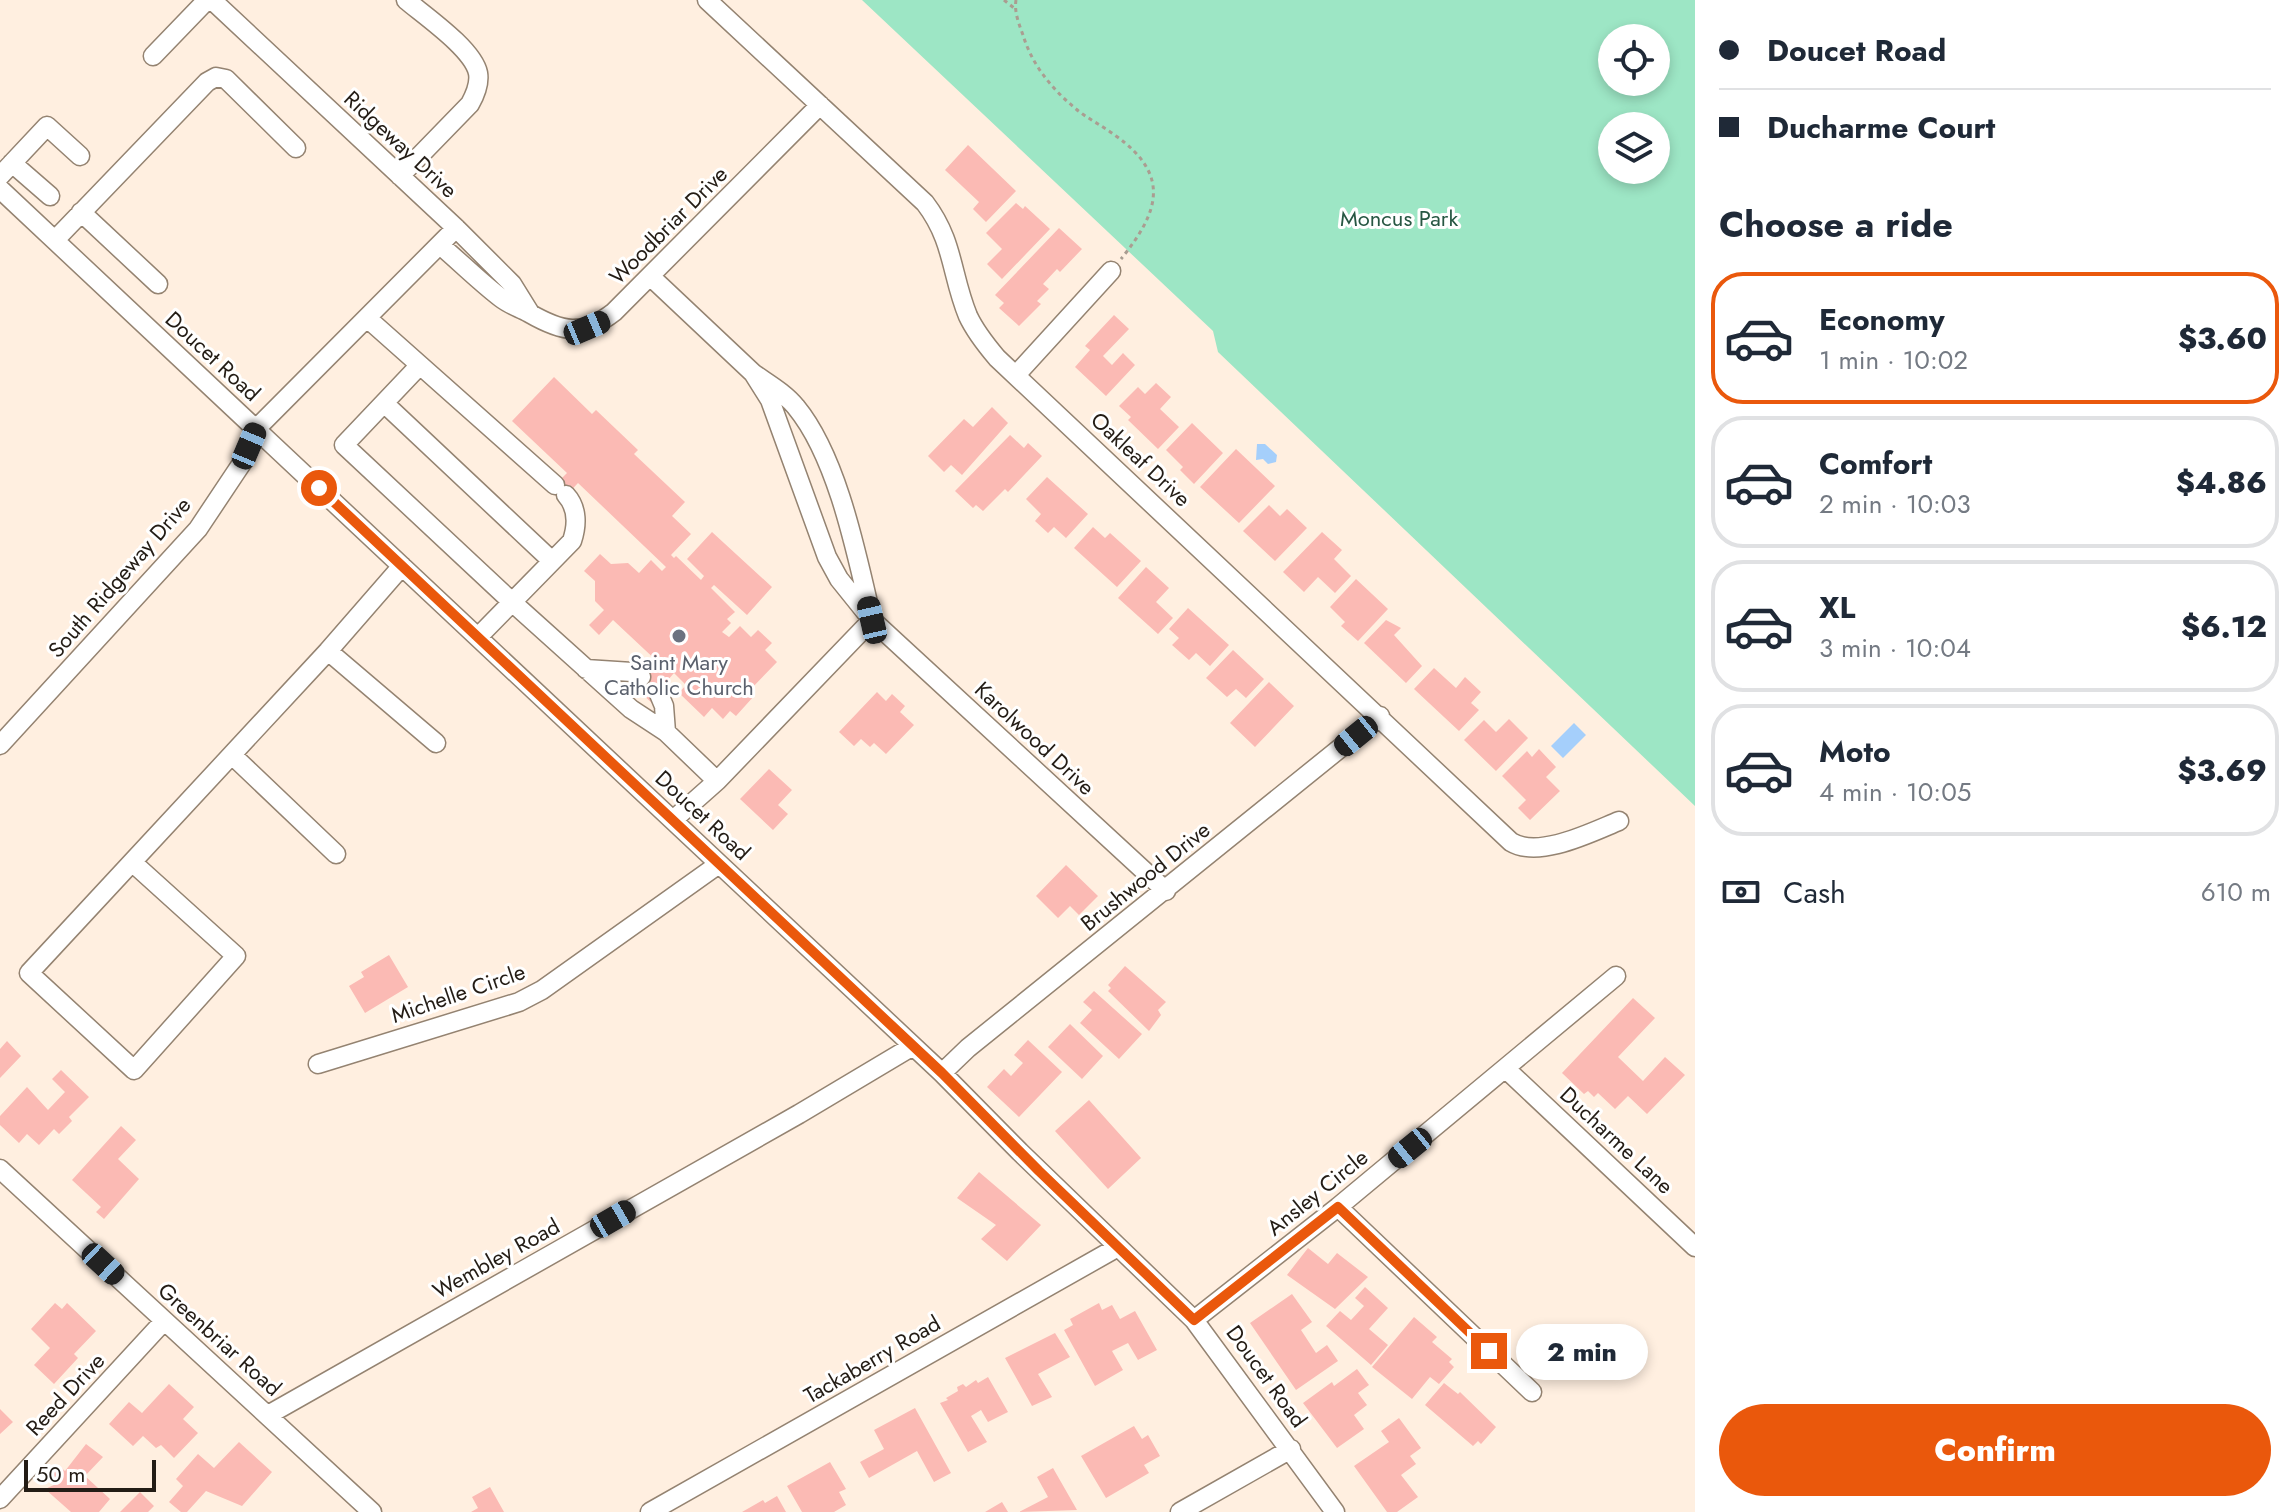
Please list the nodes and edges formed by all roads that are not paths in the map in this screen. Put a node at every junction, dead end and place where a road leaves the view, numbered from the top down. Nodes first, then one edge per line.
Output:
1 (209, 0) edge
2 (406, 0) edge
3 (707, 0) edge
4 (153, 56) dead end
5 (820, 105) junction
6 (296, 148) dead end
7 (80, 156) dead end
8 (6, 169) edge
9 (400, 176) junction
10 (0, 189) edge
11 (50, 196) dead end
12 (81, 212) junction
13 (456, 228) junction
14 (55, 240) junction
15 (440, 245) junction
16 (1111, 271) road end
17 (650, 276) junction
18 (158, 284) dead end
19 (530, 313) junction
20 (367, 318) junction
21 (419, 366) junction
22 (753, 373) junction
23 (1016, 375) junction
24 (384, 403) junction
25 (256, 429) junction
26 (552, 561) junction
27 (402, 566) junction
28 (512, 602) junction
29 (872, 620) junction
30 (478, 637) junction
31 (328, 651) junction
32 (586, 669) junction
33 (641, 677) dead end
34 (659, 694) dead end
35 (1380, 716) junction
36 (666, 732) junction
37 (436, 743) dead end
38 (0, 745) edge
39 (232, 755) junction
40 (717, 781) junction
41 (673, 820) junction
42 (1619, 821) dead end
43 (336, 854) dead end
44 (132, 862) junction
45 (719, 864) junction
46 (1166, 891) junction
47 (1616, 976) dead end
48 (913, 1046) junction
49 (318, 1064) dead end
50 (1506, 1069) junction
51 (942, 1073) junction
52 (0, 1169) edge
53 (1338, 1207) junction
54 (1118, 1247) junction
55 (1695, 1247) edge
56 (1194, 1320) junction
57 (164, 1321) junction
58 (1532, 1392) dead end
59 (268, 1415) junction
60 (1291, 1449) junction
61 (0, 1502) edge
62 (9, 1512) edge
63 (372, 1512) edge
64 (650, 1512) edge
65 (1180, 1512) edge
66 (1335, 1512) edge

1 - 4 street
1 - 9 street, Ridgeway Drive
2 - 9 street
3 - 5 street, Oakleaf Drive
5 - 17 street, Woodbriar Drive
5 - 23 street, Oakleaf Drive
6 - 12 street
7 - 8 street
8 - 11 street
9 - 13 street, Ridgeway Drive
10 - 14 street, Doucet Road
12 - 14 street
12 - 18 street
13 - 15 street, Ridgeway Drive
13 - 19 street
14 - 25 street, Doucet Road
15 - 19 street, Woodbriar Drive
15 - 20 street, Ridgeway Drive
16 - 23 street
17 - 19 street, Woodbriar Drive
17 - 22 street, Karolwood Drive
20 - 21 street
20 - 25 street, Ridgeway Drive
21 - 24 street
21 - 26 street
22 - 29 street, Karolwood Drive
22 - 29 street, Karolwood Drive
23 - 35 street, Oakleaf Drive
24 - 26 street
24 - 28 street
25 - 27 street, Doucet Road
25 - 38 street, South Ridgeway Drive
26 - 28 street
27 - 30 street, Doucet Road
27 - 31 street
28 - 30 street
28 - 32 street
29 - 40 street
29 - 46 street, Karolwood Drive
30 - 41 street, Doucet Road
31 - 37 street
31 - 39 street
32 - 33 street
32 - 36 street
34 - 36 street
35 - 42 street, Oakleaf Drive
35 - 46 street, Brushwood Drive
36 - 40 street
39 - 43 street
39 - 44 street
40 - 41 street
41 - 45 street, Doucet Road
44 - 44 street
45 - 48 street, Doucet Road
45 - 49 street, Michelle Circle
46 - 51 street, Brushwood Drive
47 - 50 street, Ansley Circle
48 - 51 street, Doucet Road
48 - 59 street, Wembley Road
50 - 53 street, Ansley Circle
50 - 55 street, Ducharme Lane
51 - 54 street, Doucet Road
52 - 57 street, Greenbriar Road
53 - 56 street, Ansley Circle
53 - 58 street
54 - 56 street, Doucet Road
54 - 64 street, Tackaberry Road
56 - 60 street, Doucet Road
57 - 59 street, Greenbriar Road
57 - 61 street, Reed Drive
59 - 63 street, Greenbriar Road
60 - 65 street
60 - 66 street, Doucet Road
61 - 62 street

